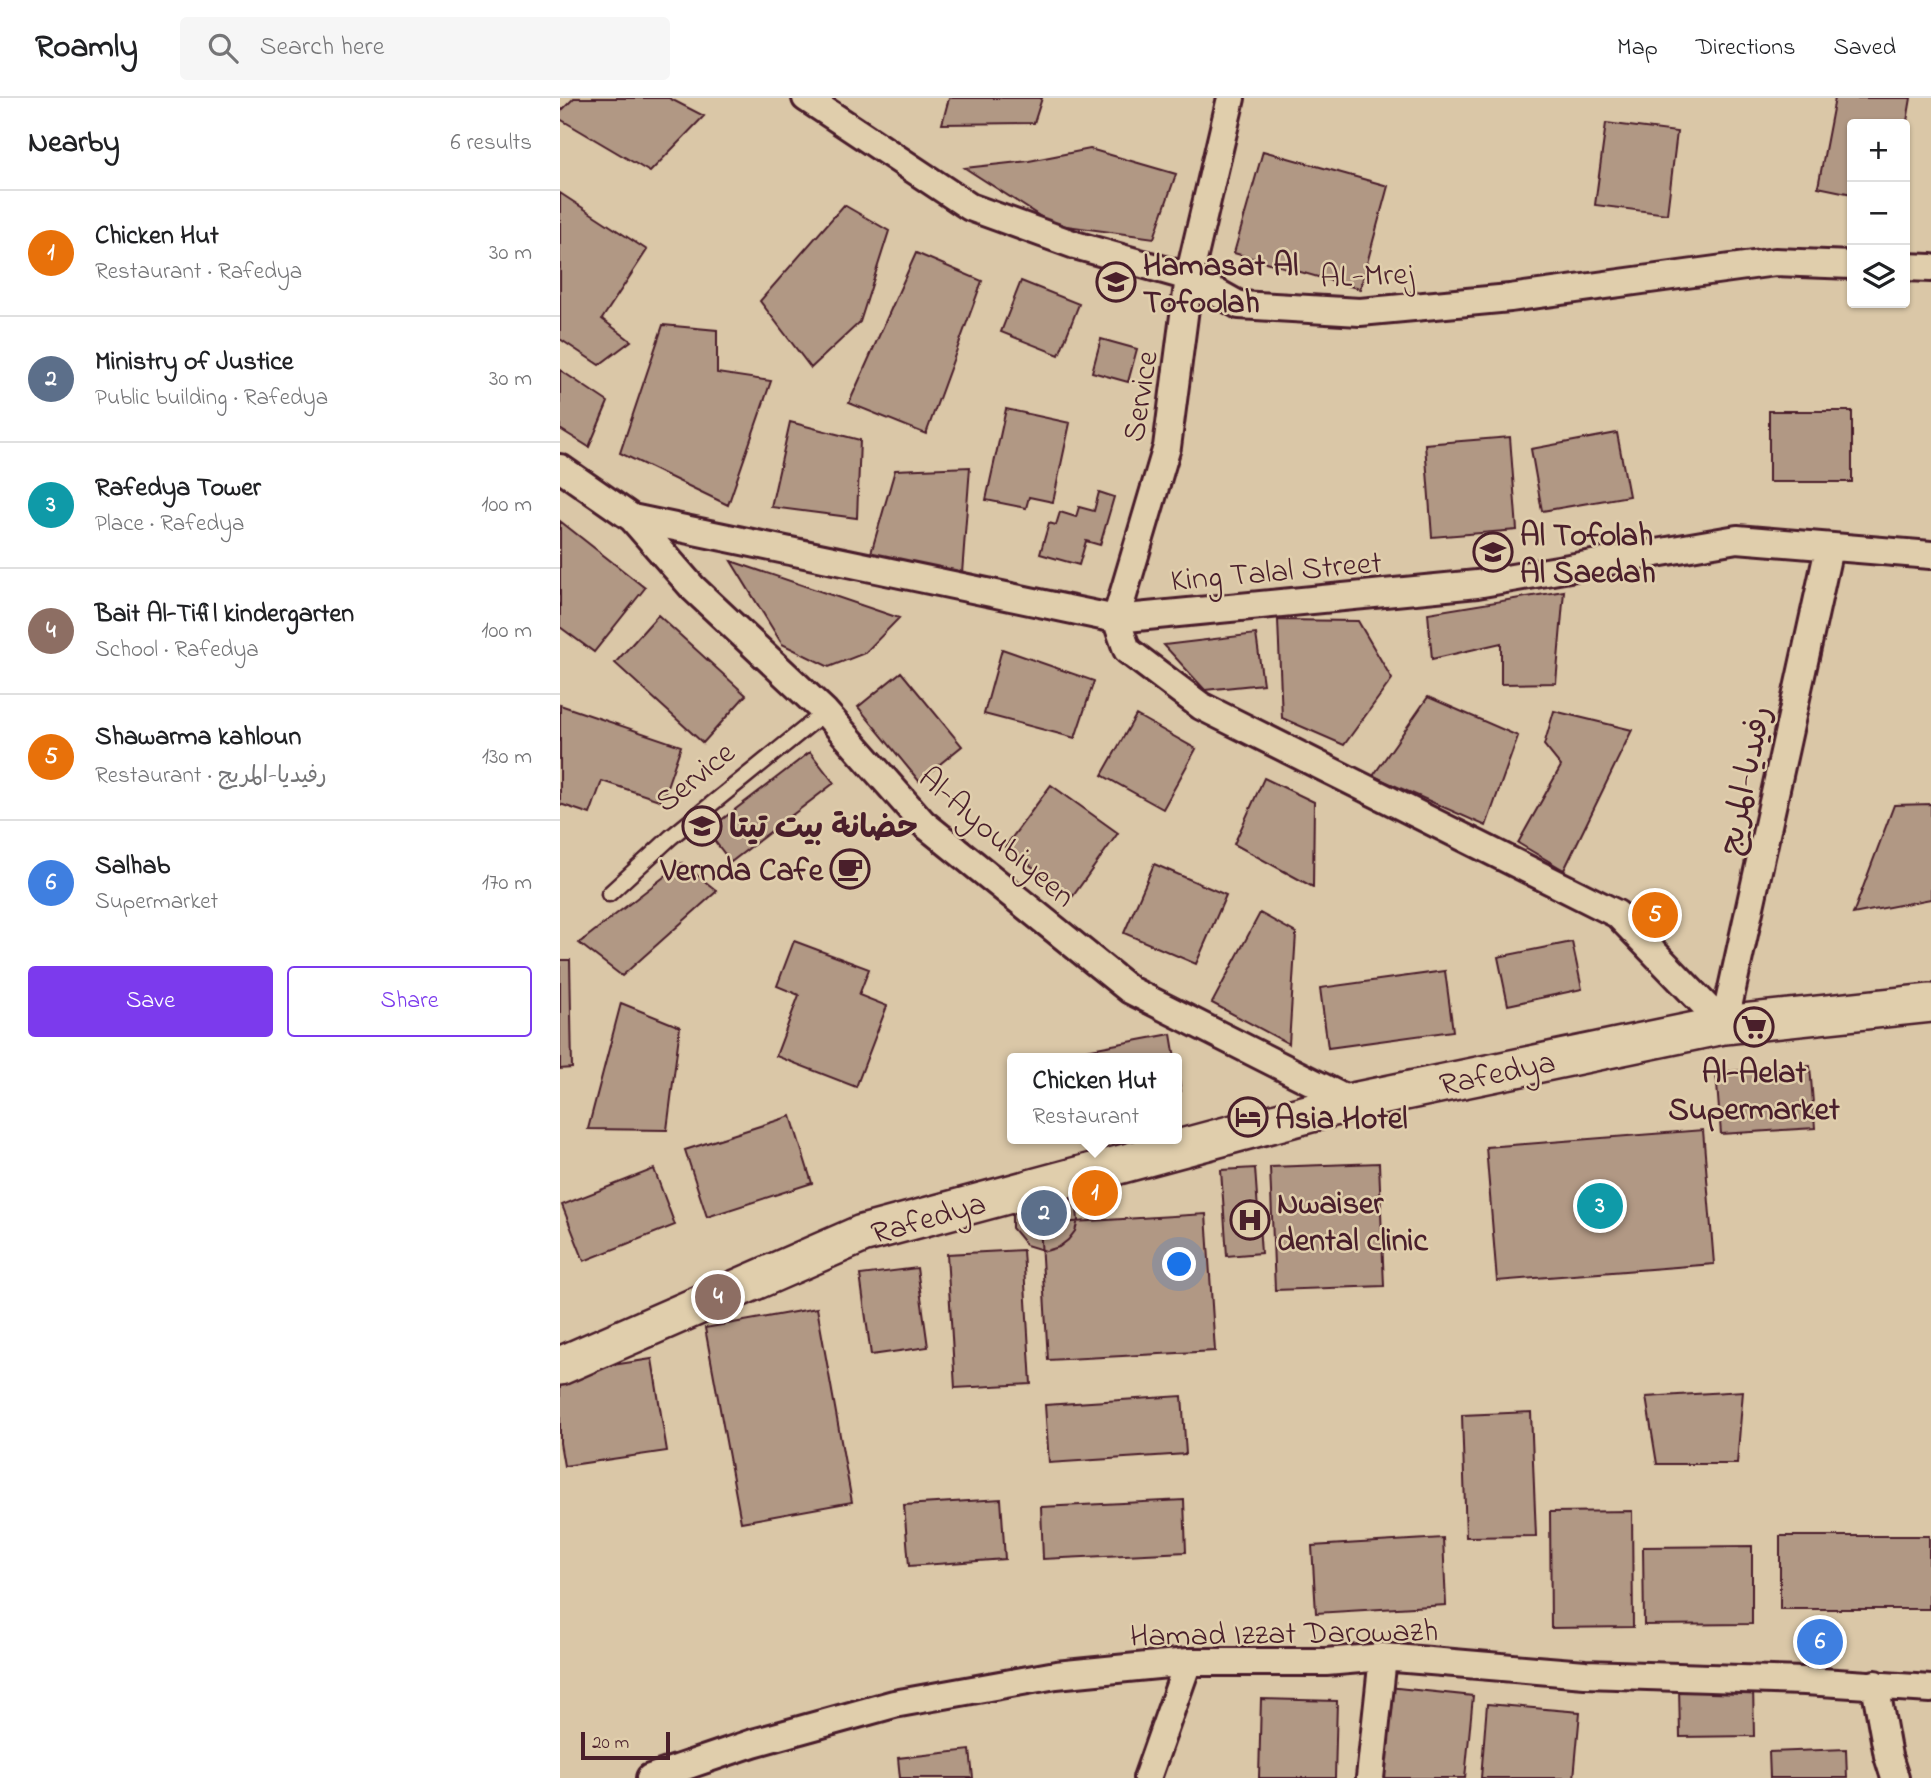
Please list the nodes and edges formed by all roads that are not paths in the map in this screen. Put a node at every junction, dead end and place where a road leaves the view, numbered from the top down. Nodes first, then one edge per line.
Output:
1 (806, 98) edge
2 (1231, 98) edge
3 (1847, 265) edge
4 (1910, 267) edge
5 (1931, 268) edge
6 (1189, 277) junction
7 (560, 468) edge
8 (632, 518) junction
9 (1829, 548) junction
10 (1931, 555) edge
11 (1115, 619) junction
12 (825, 712) junction
13 (609, 894) dead end
14 (1931, 1003) edge
15 (1724, 1025) junction
16 (1352, 1102) junction
17 (560, 1366) edge
18 (1383, 1657) junction
19 (1188, 1662) junction
20 (1875, 1684) junction
21 (1931, 1689) edge
22 (650, 1778) edge
23 (1147, 1778) edge
24 (1370, 1778) edge
25 (1895, 1778) edge

1 - 6 street, AL-Mrej
2 - 6 street, Service
3 - 6 street, AL-Mrej
4 - 5 street
6 - 11 street, Service
7 - 8 street, Al-Ayoubiyeen
8 - 11 street, King Talal Street
8 - 12 street, Al-Ayoubiyeen
9 - 10 street, King Talal Street
9 - 11 street, King Talal Street
9 - 15 street, رفيديا-المريج
11 - 15 street
12 - 13 lane, Service
12 - 16 street, Al-Ayoubiyeen
14 - 15 main road, Rafedya
15 - 16 main road, Rafedya
16 - 17 main road, Rafedya
18 - 19 street, Hamad Izzat Darowazh
18 - 20 street, Hamad Izzat Darowazh
18 - 24 street
19 - 22 street, Hamad Izzat Darowazh
19 - 23 street
20 - 21 street, Hamad Izzat Darowazh
20 - 25 street

